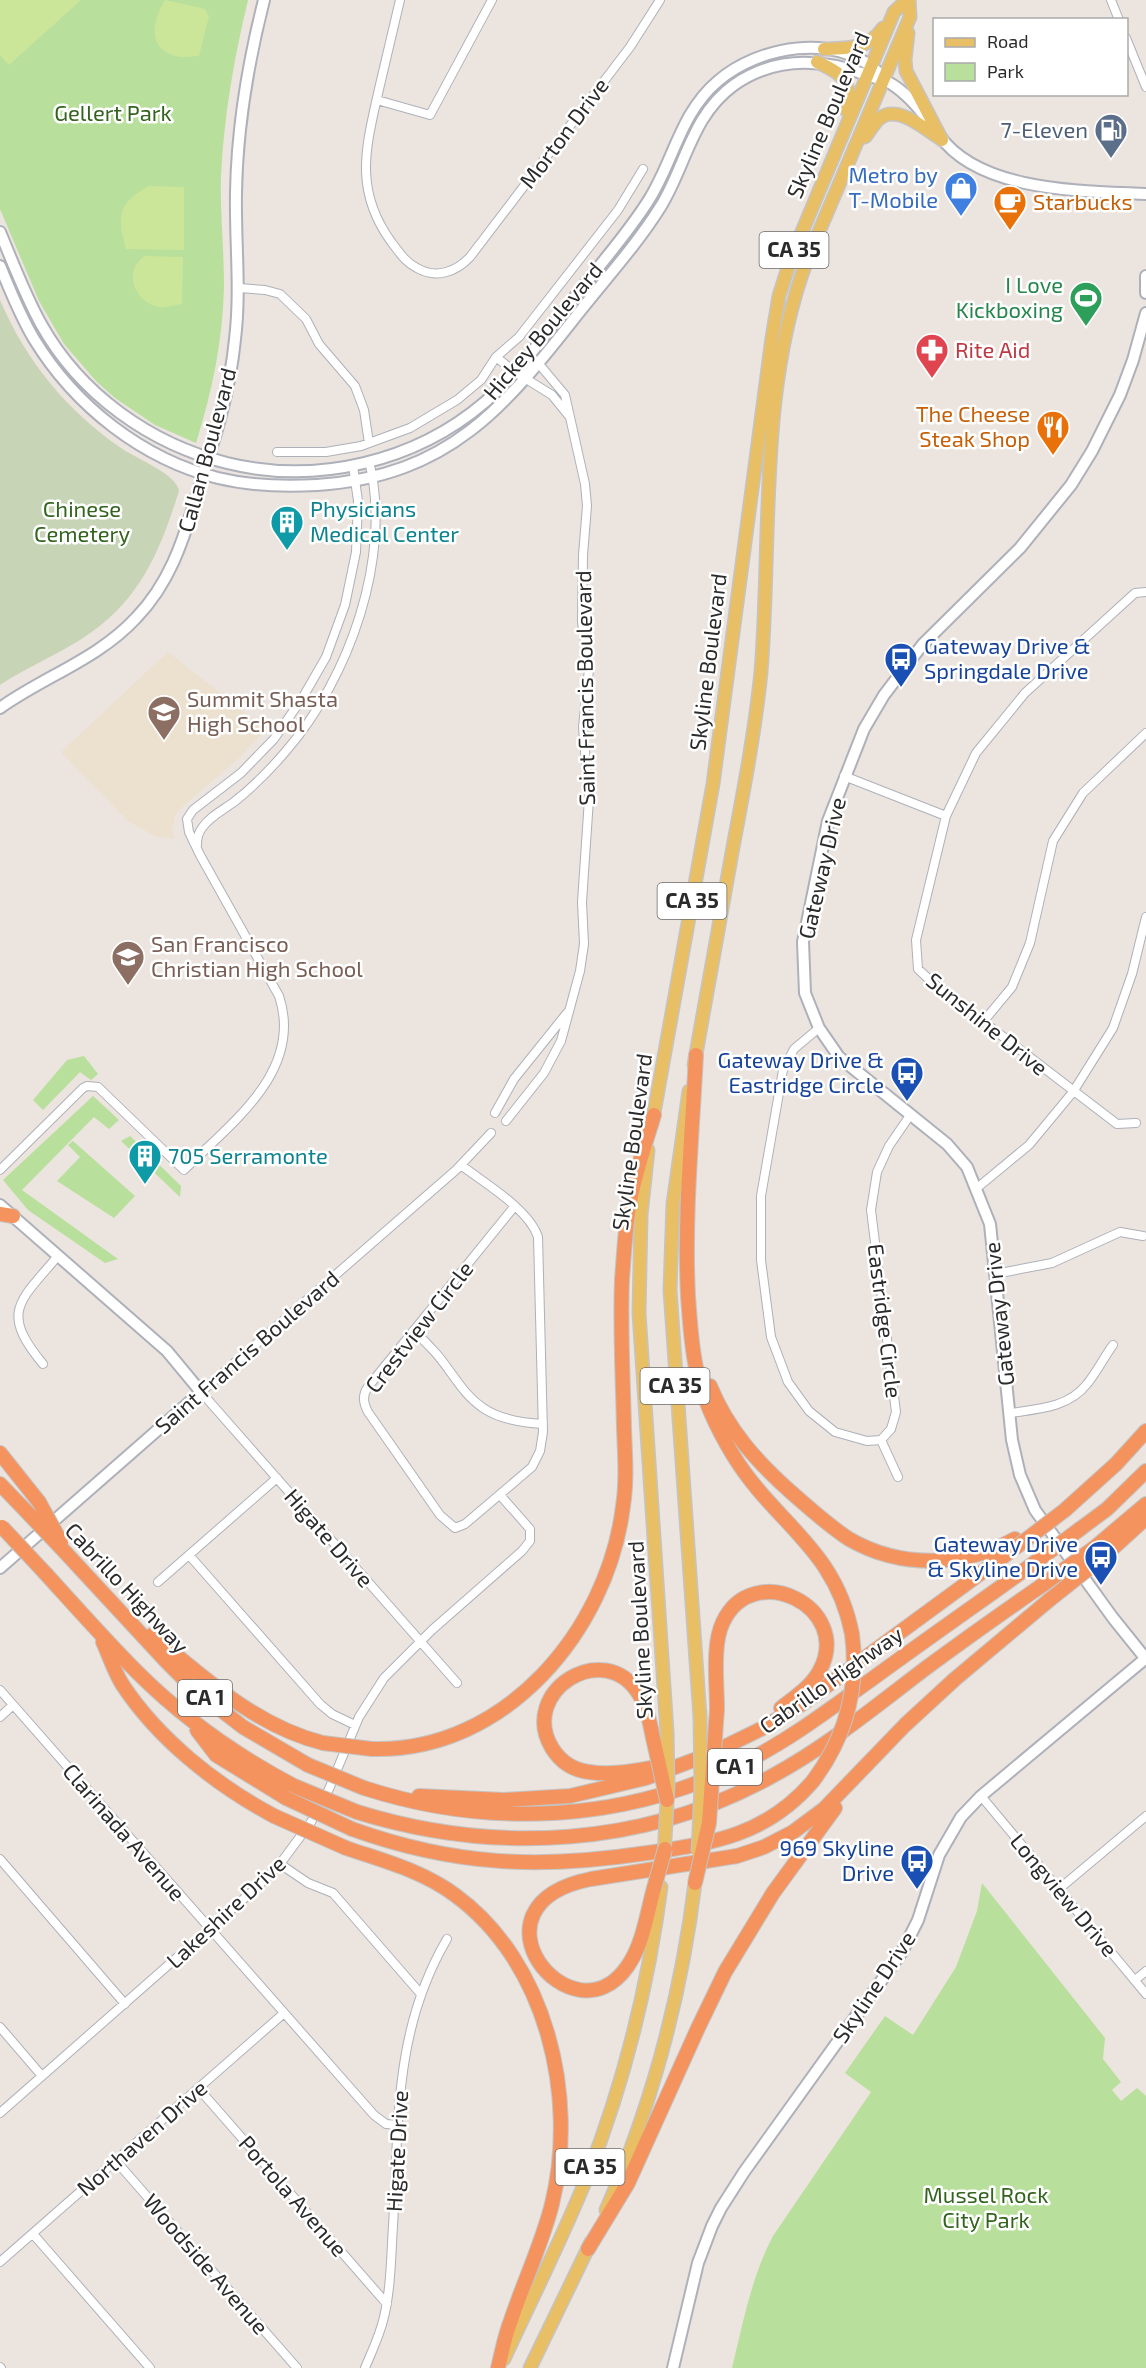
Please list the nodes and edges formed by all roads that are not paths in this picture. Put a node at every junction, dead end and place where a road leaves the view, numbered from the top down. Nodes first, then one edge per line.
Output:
1 (264, 0) edge
2 (400, 0) edge
3 (492, 0) edge
4 (660, 0) edge
5 (908, 0) edge
6 (1111, 0) edge
7 (894, 12) junction
8 (910, 17) junction
9 (1118, 18) edge
10 (1128, 43) edge
11 (824, 50) junction
12 (818, 62) junction
13 (869, 71) junction
14 (884, 80) junction
15 (1146, 87) edge
16 (377, 100) junction
17 (843, 133) junction
18 (942, 140) junction
19 (849, 161) junction
20 (643, 169) dead end
21 (1146, 194) edge
22 (0, 232) edge
23 (0, 266) edge
24 (1146, 276) edge
25 (239, 288) junction
26 (1146, 293) edge
27 (1146, 313) edge
28 (496, 357) junction
29 (539, 364) junction
30 (515, 372) junction
31 (526, 379) junction
32 (569, 416) junction
33 (369, 443) junction
34 (277, 452) dead end
35 (209, 458) junction
36 (369, 461) junction
37 (353, 466) junction
38 (204, 474) junction
39 (373, 477) junction
40 (356, 480) junction
41 (1146, 592) edge
42 (0, 708) edge
43 (1146, 733) edge
44 (844, 776) junction
45 (945, 816) junction
46 (200, 855) junction
47 (1146, 917) edge
48 (573, 998) junction
49 (983, 1022) junction
50 (819, 1028) junction
51 (696, 1055) junction
52 (1073, 1092) junction
53 (495, 1113) dead end
54 (911, 1114) junction
55 (654, 1115) junction
56 (506, 1121) dead end
57 (1136, 1124) dead end
58 (491, 1132) dead end
59 (461, 1165) junction
60 (0, 1170) edge
61 (977, 1188) junction
62 (0, 1205) edge
63 (514, 1207) junction
64 (7, 1215) edge
65 (1143, 1236) dead end
66 (57, 1257) junction
67 (995, 1274) junction
68 (690, 1324) junction
69 (413, 1331) junction
70 (1113, 1344) dead end
71 (43, 1364) dead end
72 (201, 1392) junction
73 (1010, 1413) junction
74 (543, 1424) junction
75 (1146, 1431) edge
76 (881, 1440) junction
77 (0, 1453) edge
78 (1146, 1471) edge
79 (898, 1477) dead end
80 (277, 1478) junction
81 (0, 1484) edge
82 (500, 1495) junction
83 (1146, 1503) edge
84 (1146, 1518) edge
85 (1, 1525) edge
86 (1017, 1542) junction
87 (65, 1552) junction
88 (1098, 1553) junction
89 (189, 1555) junction
90 (0, 1568) edge
91 (158, 1582) dead end
92 (120, 1609) junction
93 (98, 1632) junction
94 (420, 1642) junction
95 (1146, 1658) edge
96 (457, 1683) dead end
97 (0, 1690) edge
98 (13, 1705) junction
99 (185, 1714) junction
100 (0, 1717) edge
101 (355, 1725) junction
102 (734, 1743) junction
103 (884, 1746) junction
104 (710, 1754) junction
105 (387, 1795) junction
106 (981, 1797) junction
107 (667, 1800) junction
108 (1146, 1816) edge
109 (665, 1850) joint
110 (0, 1859) edge
111 (280, 1864) junction
112 (695, 1883) junction
113 (658, 1888) junction
114 (1059, 1889) junction
115 (210, 1930) junction
116 (447, 1939) dead end
117 (1146, 1971) edge
118 (1135, 1980) junction
119 (420, 1993) junction
120 (1146, 1994) edge
121 (125, 2004) junction
122 (283, 2014) junction
123 (0, 2027) edge
124 (42, 2076) junction
125 (199, 2089) junction
126 (0, 2113) edge
127 (398, 2125) junction
128 (116, 2161) junction
129 (33, 2234) junction
130 (588, 2249) junction
131 (0, 2262) edge
132 (387, 2304) junction
133 (150, 2368) edge
134 (297, 2368) edge
135 (365, 2368) edge
136 (499, 2368) edge
137 (530, 2368) edge
138 (673, 2368) edge

1 - 25 street, Callan Boulevard
2 - 16 street
3 - 16 street
4 - 16 street, Morton Drive
5 - 7 main road, Skyline Boulevard / CA 35
5 - 8 main road, Skyline Boulevard / CA 35
6 - 9 street
7 - 11 main road
7 - 13 main road, Skyline Boulevard / CA 35
8 - 14 main road, Skyline Boulevard / CA 35
8 - 18 main road
10 - 15 street
11 - 13 street, Hickey Boulevard
11 - 30 street, Hickey Boulevard
12 - 13 street, Hickey Boulevard
12 - 17 main road
12 - 29 street, Hickey Boulevard
13 - 14 street, Hickey Boulevard
13 - 17 main road, Skyline Boulevard / CA 35
14 - 18 street, Hickey Boulevard
14 - 19 main road, Skyline Boulevard / CA 35
17 - 55 main road, Skyline Boulevard / CA 35
18 - 19 main road
18 - 21 street, Hickey Boulevard
19 - 51 main road, Skyline Boulevard / CA 35
20 - 28 street, Hickey Boulevard
22 - 35 street, Hickey Boulevard
23 - 38 street, Hickey Boulevard
24 - 26 street
25 - 33 street
25 - 35 street, Callan Boulevard
27 - 44 street, Gateway Drive
28 - 30 street, Saint Francis Boulevard
28 - 33 street, Hickey Boulevard
29 - 30 street
29 - 31 street, Hickey Boulevard
29 - 32 street, Saint Francis Boulevard
30 - 31 street, Saint Francis Boulevard
30 - 36 street, Hickey Boulevard
31 - 32 street, Saint Francis Boulevard
31 - 39 street, Hickey Boulevard
32 - 48 street, Saint Francis Boulevard
33 - 34 street, Hickey Boulevard
35 - 37 street, Hickey Boulevard
35 - 38 street, Callan Boulevard
36 - 37 street, Hickey Boulevard
36 - 39 street
37 - 40 street
38 - 40 street, Hickey Boulevard
38 - 42 street, Callan Boulevard
39 - 40 street, Hickey Boulevard
39 - 46 street
40 - 46 street
41 - 45 street, Sunshine Drive
43 - 49 street
44 - 45 street
44 - 50 street, Gateway Drive
45 - 49 street, Sunshine Drive
46 - 60 street
47 - 52 street
48 - 53 street, Saint Francis Boulevard
48 - 56 street, Saint Francis Boulevard
49 - 52 street, Sunshine Drive
50 - 54 street, Gateway Drive
50 - 76 street
51 - 68 highway
51 - 112 main road, Skyline Boulevard / CA 35, bridge
52 - 57 street, Sunshine Drive
52 - 61 street
54 - 61 street, Gateway Drive
54 - 76 street, Eastridge Circle
55 - 92 highway, bridge
55 - 107 main road, Skyline Boulevard / CA 35, bridge
58 - 59 street, Saint Francis Boulevard
59 - 63 street, Crestview Circle
59 - 72 street, Saint Francis Boulevard
61 - 67 street, Gateway Drive
62 - 64 street
63 - 69 street, Crestview Circle
63 - 74 street, Crestview Circle
64 - 66 street
65 - 67 street
66 - 71 street
66 - 72 street
67 - 73 street, Gateway Drive
68 - 86 highway
68 - 99 highway, bridge
69 - 74 street
69 - 82 street, Crestview Circle
70 - 73 street
72 - 80 street, Higate Drive
72 - 90 street, Saint Francis Boulevard
73 - 95 street, Gateway Drive
74 - 82 street, Crestview Circle
75 - 86 highway, bridge
76 - 79 street
77 - 87 highway, bridge
78 - 105 highway, Cabrillo Highway / CA 1, bridge
80 - 89 street
80 - 94 street, Higate Drive
81 - 87 highway, Cabrillo Highway / CA 1, bridge
82 - 94 street, Lakeshire Drive
83 - 88 highway, Cabrillo Highway / CA 1
84 - 88 highway
85 - 93 highway, Cabrillo Highway / CA 1, bridge
86 - 102 highway
87 - 92 highway, Cabrillo Highway / CA 1
88 - 99 highway, Cabrillo Highway / CA 1, bridge
88 - 103 highway, bridge
89 - 91 street
89 - 101 street
92 - 105 highway, Cabrillo Highway / CA 1, bridge
93 - 99 highway, Cabrillo Highway / CA 1
93 - 136 highway, bridge
94 - 96 street, Higate Drive
94 - 101 street, Lakeshire Drive
95 - 106 street, Skyline Drive
97 - 98 street, Clarinada Avenue
98 - 100 street
98 - 115 street, Clarinada Avenue
101 - 111 street, Lakeshire Drive
102 - 104 highway
102 - 112 highway, bridge
103 - 113 highway
103 - 130 highway
104 - 105 highway
104 - 107 highway, bridge
106 - 114 street, Longview Drive
106 - 138 street, Skyline Drive
107 - 109 main road, Skyline Boulevard / CA 35, bridge
108 - 114 street
109 - 113 highway, bridge
110 - 121 street
111 - 115 street, Lakeshire Drive
111 - 119 street
112 - 130 main road, Skyline Boulevard / CA 35
113 - 136 main road, CA 35
114 - 118 street, Longview Drive
115 - 121 street, Lakeshire Drive
115 - 122 street, Clarinada Avenue
116 - 119 street, Higate Drive
117 - 118 street
118 - 120 street, Longview Drive
119 - 127 street, Higate Drive
121 - 124 street, Lakeshire Drive
122 - 125 street, Northaven Drive
122 - 127 street, Clarinada Avenue
123 - 124 street
124 - 126 street, Lakeshire Drive
125 - 128 street, Northaven Drive
125 - 132 street, Portola Avenue
127 - 132 street, Higate Drive
128 - 129 street, Northaven Drive
128 - 134 street, Woodside Avenue
129 - 131 street, Northaven Drive
129 - 133 street
130 - 137 main road, Skyline Boulevard / CA 35
132 - 135 street, Higate Drive

